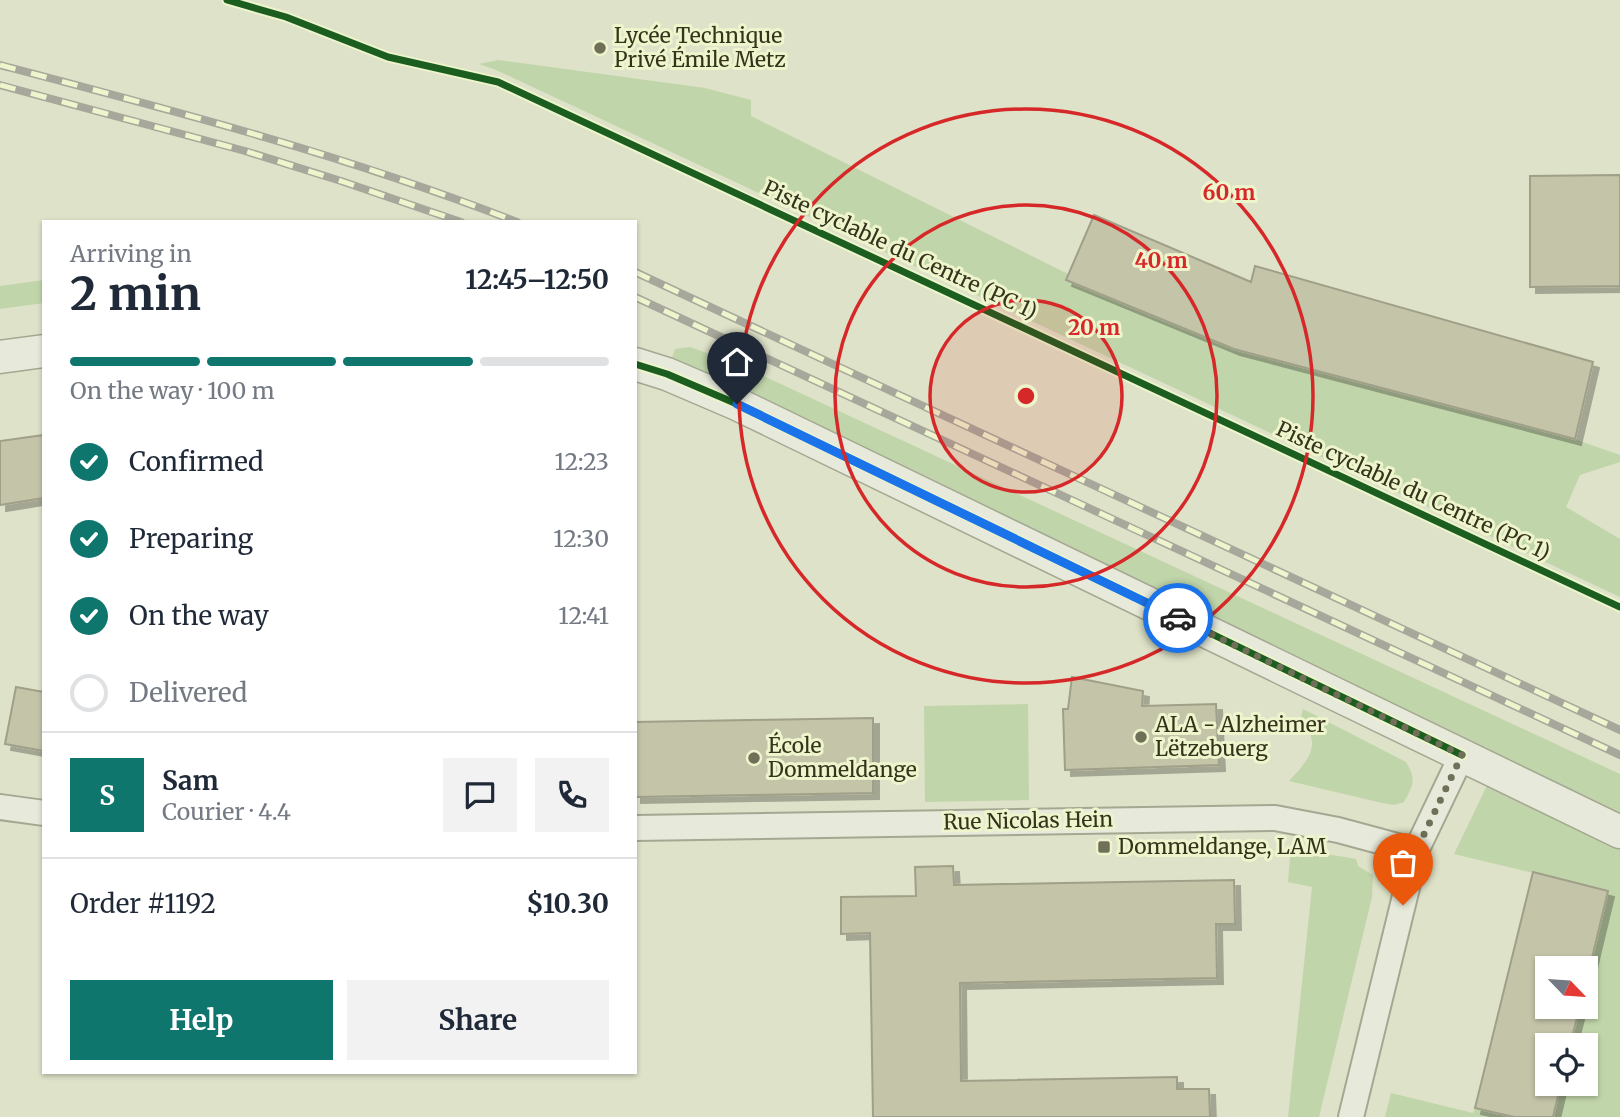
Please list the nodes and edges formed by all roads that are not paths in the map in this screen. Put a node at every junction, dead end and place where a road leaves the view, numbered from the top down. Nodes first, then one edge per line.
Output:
1 (42, 351) edge
2 (0, 358) edge
3 (637, 365) edge
4 (1462, 755) junction
5 (0, 807) edge
6 (42, 813) edge
7 (637, 828) edge
8 (1620, 832) edge
9 (1416, 851) junction
10 (1352, 1117) edge

1 - 2 street
3 - 4 street
4 - 8 street
4 - 9 street
5 - 6 street
7 - 9 street, Rue Nicolas Hein
9 - 10 street

